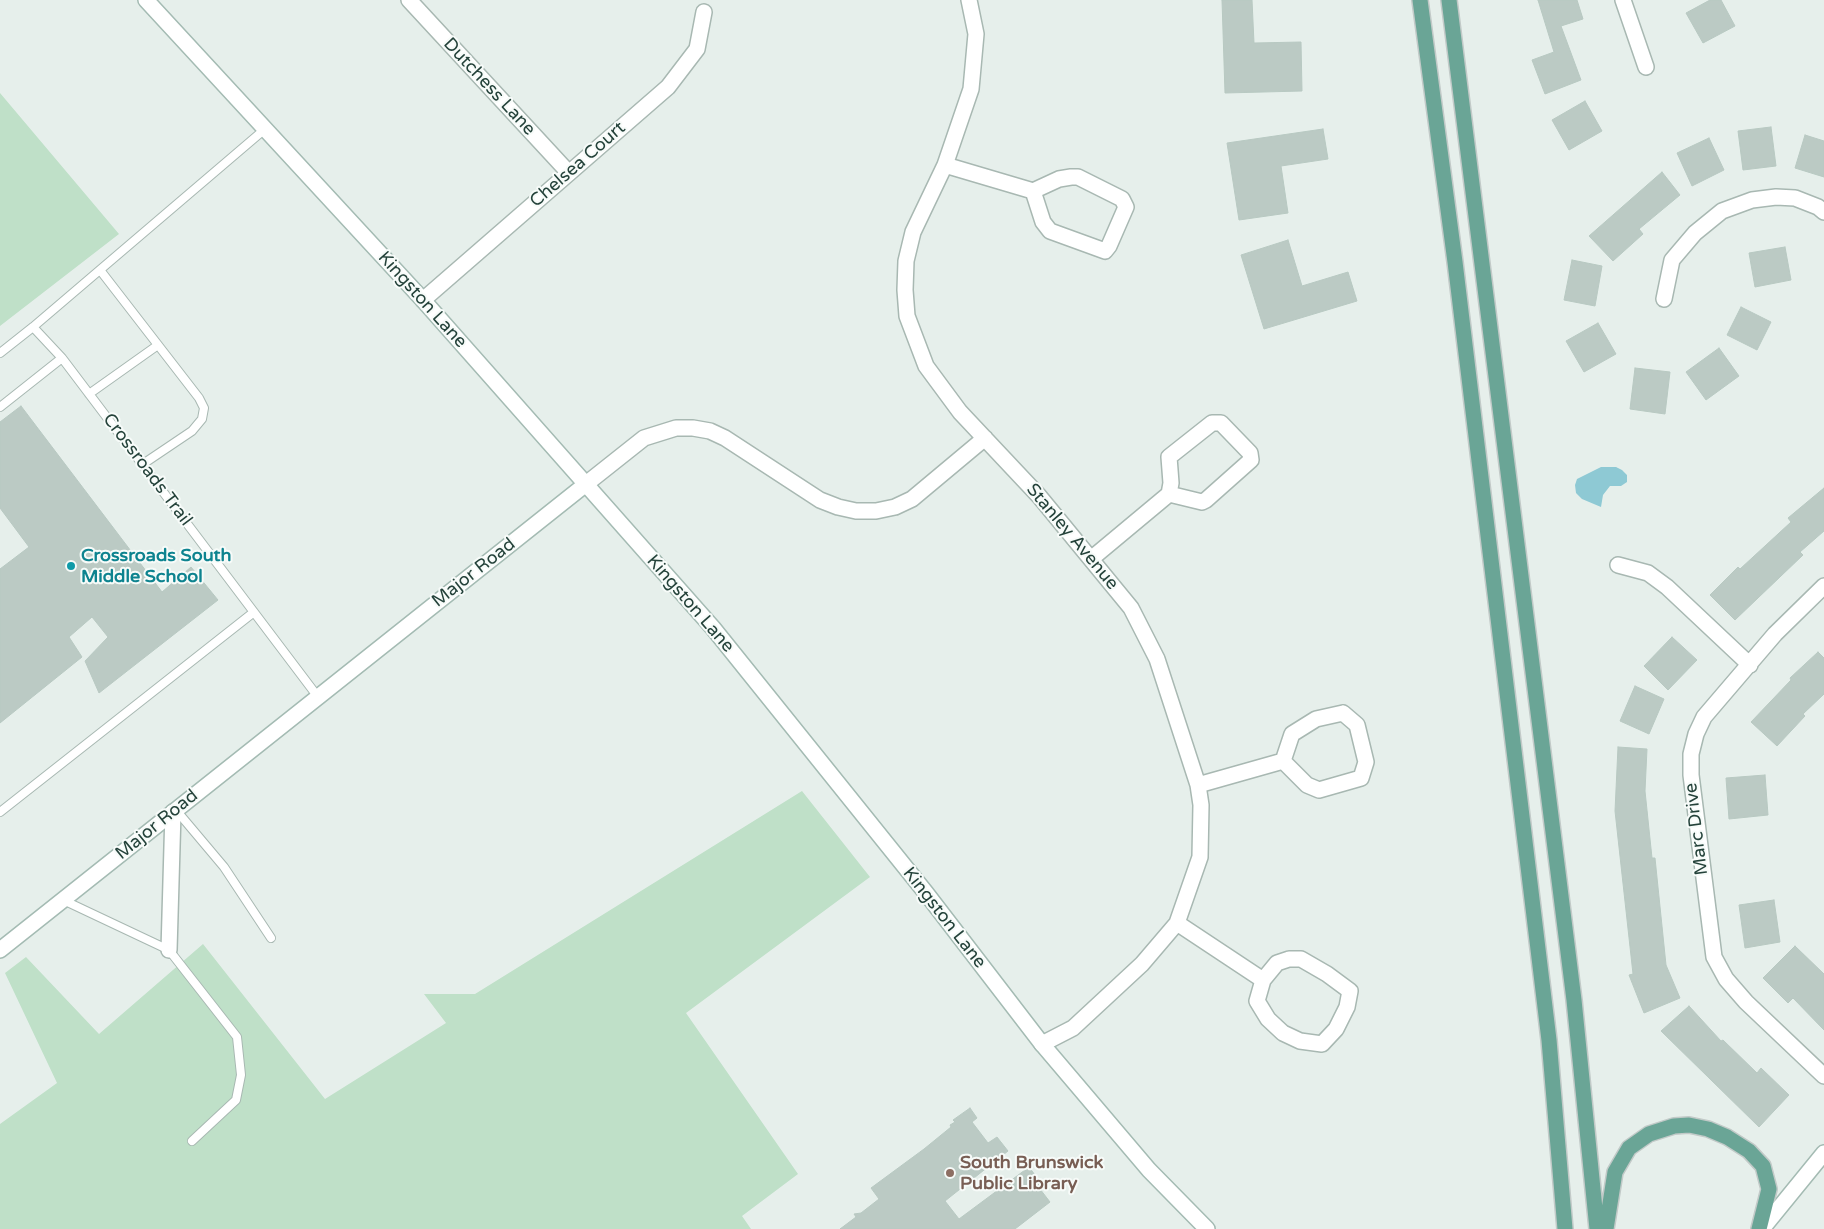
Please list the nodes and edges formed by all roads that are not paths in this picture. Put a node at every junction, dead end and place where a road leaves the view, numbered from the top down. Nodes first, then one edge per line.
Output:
1 (146, 0) edge
2 (409, 0) edge
3 (969, 0) edge
4 (1420, 0) edge
5 (1449, 0) edge
6 (1623, 0) edge
7 (704, 12) dead end
8 (1646, 67) dead end
9 (265, 128) junction
10 (944, 165) junction
11 (568, 174) junction
12 (1033, 191) junction
13 (1824, 212) edge
14 (100, 270) junction
15 (1664, 299) dead end
16 (423, 300) junction
17 (33, 327) junction
18 (158, 345) junction
19 (0, 353) edge
20 (62, 358) junction
21 (89, 394) junction
22 (0, 408) edge
23 (985, 438) junction
24 (143, 464) junction
25 (586, 484) junction
26 (1170, 494) junction
27 (1091, 559) junction
28 (1618, 565) dead end
29 (1824, 586) edge
30 (254, 612) junction
31 (1750, 665) junction
32 (318, 697) junction
33 (1283, 761) junction
34 (1198, 785) junction
35 (175, 811) junction
36 (0, 812) edge
37 (63, 900) junction
38 (1177, 923) junction
39 (271, 938) dead end
40 (2, 945) edge
41 (170, 950) junction
42 (1263, 980) junction
43 (1042, 1044) junction
44 (1824, 1076) edge
45 (192, 1141) dead end
46 (1824, 1153) edge
47 (1207, 1229) edge
48 (1565, 1229) edge
49 (1597, 1229) edge
50 (1606, 1229) edge
51 (1760, 1229) edge

1 - 9 street, Kingston Lane
2 - 11 street, Dutchess Lane
3 - 10 street, Stanley Avenue
4 - 48 main road
5 - 49 main road
6 - 8 street
7 - 11 street, Chelsea Court
9 - 14 lane
9 - 16 street, Kingston Lane
10 - 12 street
10 - 23 street, Stanley Avenue
11 - 16 street, Chelsea Court
12 - 12 street
13 - 15 street
14 - 17 lane
14 - 18 lane
16 - 25 street, Kingston Lane
17 - 19 lane
17 - 20 lane, Crossroads Trail
18 - 21 lane
18 - 24 lane
20 - 21 lane, Crossroads Trail
20 - 22 lane
21 - 24 lane, Crossroads Trail
23 - 25 street, Major Road
23 - 27 street, Stanley Avenue
24 - 30 lane, Crossroads Trail
25 - 32 street, Major Road
25 - 43 street, Kingston Lane
26 - 26 street
26 - 27 street
27 - 34 street, Stanley Avenue
28 - 31 street
29 - 31 street, Marc Drive
30 - 32 lane, Crossroads Trail
30 - 36 lane
31 - 44 street, Marc Drive
32 - 35 street, Major Road
33 - 33 street
33 - 34 street
34 - 38 street, Stanley Avenue
35 - 37 street, Major Road
35 - 39 lane
35 - 41 street
37 - 40 street, Major Road
37 - 41 lane
38 - 42 street
38 - 43 street, Stanley Avenue
41 - 45 lane
42 - 42 street
43 - 47 street, Kingston Lane
46 - 51 street
50 - 51 main road

